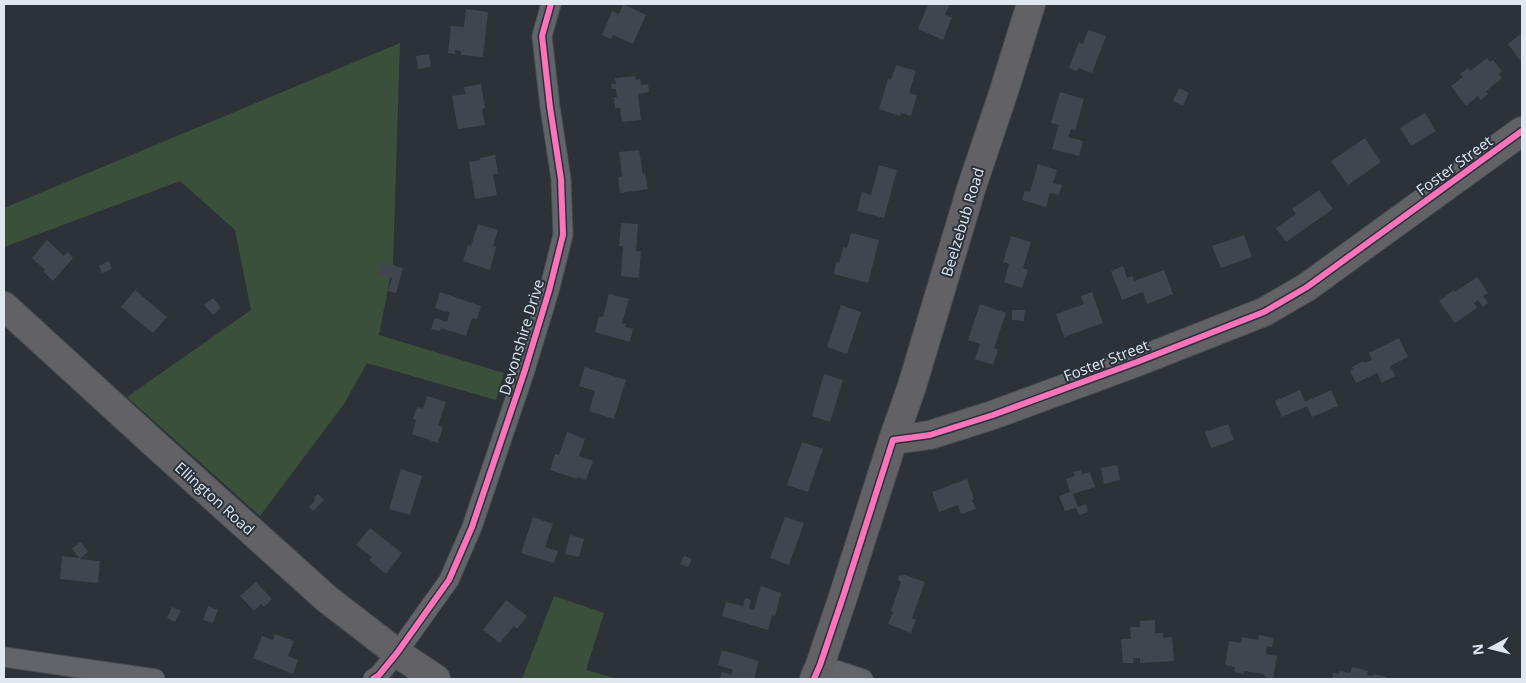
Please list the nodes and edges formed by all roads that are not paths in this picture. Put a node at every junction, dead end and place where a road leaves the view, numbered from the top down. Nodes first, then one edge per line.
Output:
1 (551, 4) edge
2 (1031, 4) edge
3 (1522, 131) edge
4 (4, 306) edge
5 (893, 440) junction
6 (398, 652) junction
7 (4, 657) edge
8 (817, 672) edge
9 (72, 673) edge
10 (155, 679) edge
11 (373, 679) edge
12 (436, 679) edge
13 (863, 679) edge

1 - 6 street, Devonshire Drive
2 - 5 street, Beelzebub Road
3 - 5 street, Foster Street
4 - 6 street, Ellington Road
5 - 8 street
6 - 11 street, Devonshire Drive
6 - 12 street, Ellington Road
7 - 9 street
8 - 13 street
9 - 10 street

